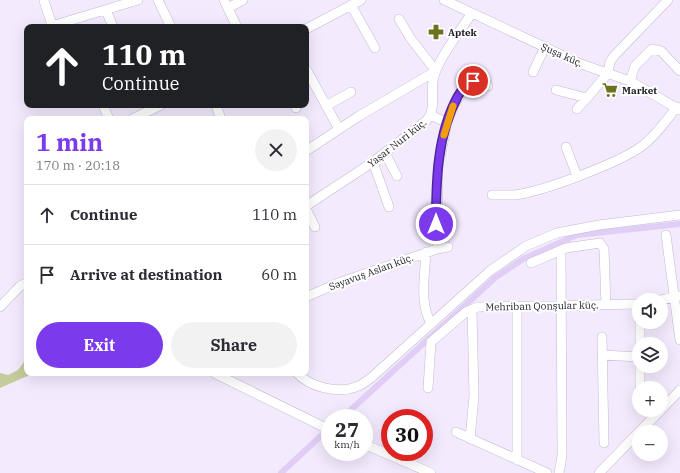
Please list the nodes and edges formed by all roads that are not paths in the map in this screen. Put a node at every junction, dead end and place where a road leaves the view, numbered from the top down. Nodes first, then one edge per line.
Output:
1 (138, 0) edge
2 (158, 0) edge
3 (242, 0) edge
4 (361, 0) edge
5 (444, 0) edge
6 (668, 0) edge
7 (44, 1) edge
8 (226, 4) edge
9 (351, 5) junction
10 (106, 10) junction
11 (472, 13) junction
12 (400, 19) dead end
13 (54, 24) edge
14 (58, 24) edge
15 (112, 24) edge
16 (170, 24) edge
17 (236, 24) edge
18 (309, 27) edge
19 (545, 47) junction
20 (375, 48) dead end
21 (678, 67) edge
22 (436, 71) junction
23 (533, 72) dead end
24 (608, 73) junction
25 (309, 75) edge
26 (630, 81) junction
27 (488, 86) dead end
28 (556, 90) dead end
29 (351, 92) dead end
30 (587, 98) junction
31 (326, 106) junction
32 (679, 108) edge
33 (143, 109) edge
34 (577, 109) dead end
35 (431, 115) junction
36 (135, 116) edge
37 (447, 123) junction
38 (340, 129) junction
39 (566, 147) dead end
40 (309, 149) edge
41 (385, 153) junction
42 (373, 162) junction
43 (397, 176) dead end
44 (577, 176) junction
45 (492, 195) dead end
46 (309, 205) edge
47 (389, 207) dead end
48 (309, 214) edge
49 (680, 214) edge
50 (315, 227) dead end
51 (666, 235) dead end
52 (448, 247) dead end
53 (437, 248) junction
54 (561, 250) junction
55 (426, 252) junction
56 (531, 263) dead end
57 (24, 284) edge
58 (309, 296) edge
59 (677, 296) edge
60 (632, 304) edge
61 (561, 305) junction
62 (606, 305) junction
63 (0, 306) edge
64 (517, 306) junction
65 (472, 309) junction
66 (431, 323) junction
67 (602, 337) dead end
68 (680, 340) edge
69 (603, 355) junction
70 (632, 357) edge
71 (220, 376) edge
72 (301, 376) edge
73 (428, 388) dead end
74 (680, 390) edge
75 (668, 403) edge
76 (654, 417) edge
77 (646, 425) edge
78 (321, 426) edge
79 (456, 432) dead end
80 (470, 439) junction
81 (632, 439) edge
82 (604, 443) dead end
83 (373, 448) edge
84 (518, 460) junction
85 (431, 473) edge
86 (547, 473) edge
87 (559, 473) edge
88 (599, 473) edge

1 - 10 street
2 - 16 street
3 - 8 street
4 - 9 street
5 - 11 street, Şuşa küç.
6 - 24 street
7 - 13 street
8 - 17 street
9 - 18 street
9 - 20 street
10 - 14 street
10 - 15 street
11 - 19 street, Şuşa küç.
11 - 22 street, Yaşar Nuri küç.
12 - 22 street
19 - 23 street
19 - 24 street, Şuşa küç.
21 - 26 street
22 - 35 street, Yaşar Nuri küç.
22 - 38 street
24 - 26 street, Şuşa küç.
24 - 30 street
25 - 31 street
26 - 32 street, Şuşa küç.
27 - 37 street
28 - 30 street
29 - 31 street
30 - 34 street
31 - 38 street
32 - 44 street
33 - 36 street
35 - 37 street
35 - 41 street, Yaşar Nuri küç.
37 - 53 street
38 - 40 street
39 - 44 street
41 - 42 street, Yaşar Nuri küç.
41 - 43 street
42 - 46 street, Yaşar Nuri küç.
42 - 47 street
44 - 45 street
48 - 50 street
49 - 66 street
51 - 59 street
52 - 53 street, Səyavuş Aslan küç.
53 - 55 street, Səyavuş Aslan küç.
54 - 56 street
54 - 61 street
54 - 62 street
55 - 58 street, Səyavuş Aslan küç.
55 - 66 street
57 - 63 street
59 - 68 street
60 - 62 street, Mehriban Qonşular küç.
61 - 62 street, Mehriban Qonşular küç.
61 - 64 street, Mehriban Qonşular küç.
61 - 87 street
64 - 65 street, Mehriban Qonşular küç.
64 - 84 street
65 - 73 street, Mehriban Qonşular küç.
65 - 80 street
66 - 72 street
67 - 69 street
69 - 70 street
69 - 82 street
71 - 78 street
74 - 75 street
76 - 77 street
79 - 80 street
80 - 84 street
81 - 88 street
83 - 85 street
84 - 86 street

